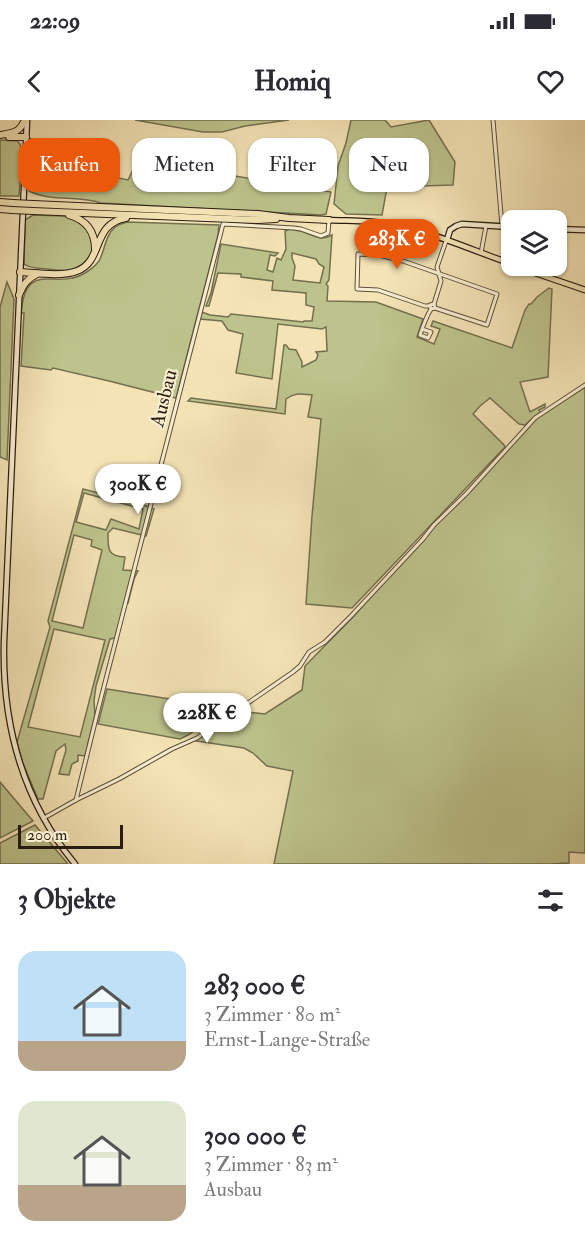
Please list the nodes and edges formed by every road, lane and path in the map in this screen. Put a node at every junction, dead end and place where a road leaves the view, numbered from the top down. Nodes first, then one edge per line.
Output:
1 (26, 120) edge
2 (493, 120) edge
3 (0, 136) edge
4 (26, 137) junction
5 (0, 202) edge
6 (12, 206) junction
7 (33, 207) junction
8 (0, 209) edge
9 (48, 211) junction
10 (501, 214) edge
11 (150, 216) junction
12 (289, 218) junction
13 (329, 220) junction
14 (486, 225) junction
15 (501, 226) edge
16 (567, 229) edge
17 (585, 230) edge
18 (447, 240) junction
19 (94, 252) junction
20 (481, 254) junction
21 (501, 261) edge
22 (20, 272) junction
23 (44, 273) junction
24 (438, 273) junction
25 (545, 276) edge
26 (585, 290) edge
27 (19, 295) junction
28 (432, 306) junction
29 (423, 329) dead end
30 (585, 385) edge
31 (76, 800) junction
32 (43, 818) junction
33 (75, 864) edge

1 - 3 highway
1 - 4 main road
2 - 10 street
3 - 4 highway
4 - 22 main road
5 - 6 highway
6 - 7 highway, bridge
6 - 8 highway
7 - 9 highway
7 - 12 highway
9 - 11 highway
9 - 19 highway
11 - 12 highway
11 - 19 highway
12 - 13 highway
13 - 18 main road
13 - 31 street, Ausbau
14 - 15 main road
14 - 18 main road
14 - 20 street
16 - 17 main road
18 - 20 main road
18 - 24 street
19 - 23 highway
20 - 21 main road
22 - 23 highway
22 - 27 main road
23 - 27 highway
24 - 28 street
24 - 28 street
24 - 28 street
25 - 26 main road
27 - 32 main road
28 - 29 street
30 - 31 street
31 - 32 street
32 - 33 main road

